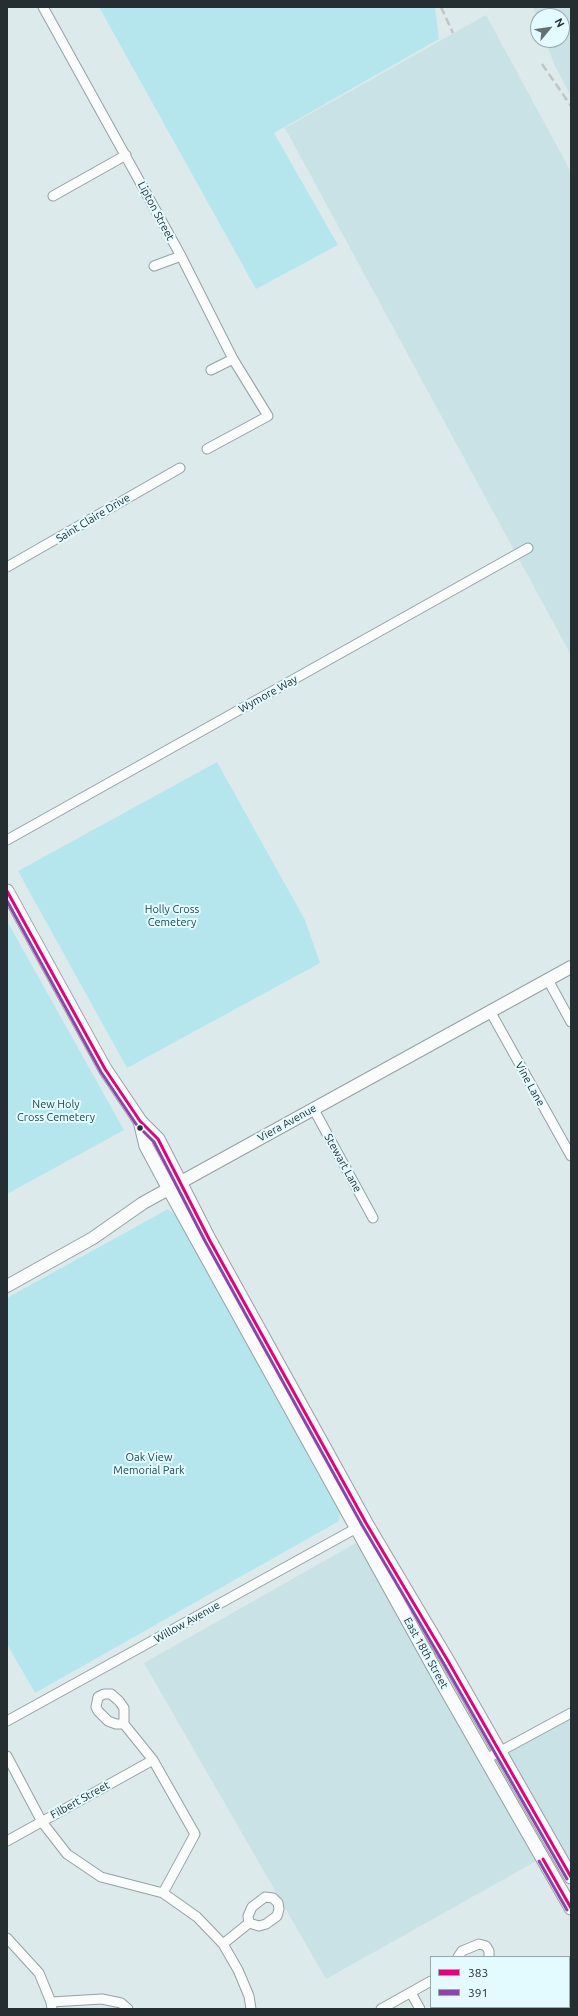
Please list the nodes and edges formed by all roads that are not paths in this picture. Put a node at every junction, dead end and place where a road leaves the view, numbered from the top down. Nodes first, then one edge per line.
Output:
1 (44, 7) edge
2 (126, 155) junction
3 (54, 196) dead end
4 (181, 256) junction
5 (154, 266) dead end
6 (233, 359) junction
7 (211, 370) dead end
8 (207, 449) dead end
9 (180, 468) dead end
10 (528, 548) dead end
11 (7, 567) edge
12 (7, 840) edge
13 (7, 892) edge
14 (571, 967) edge
15 (548, 980) junction
16 (490, 1011) junction
17 (571, 1022) edge
18 (314, 1108) junction
19 (140, 1121) junction
20 (571, 1156) edge
21 (181, 1183) junction
22 (169, 1189) junction
23 (373, 1218) dead end
24 (7, 1286) edge
25 (361, 1525) junction
26 (571, 1713) edge
27 (7, 1721) edge
28 (124, 1724) dead end
29 (500, 1752) junction
30 (7, 1756) edge
31 (486, 1759) junction
32 (152, 1760) junction
33 (42, 1822) junction
34 (7, 1841) edge
35 (571, 1877) edge
36 (163, 1893) junction
37 (571, 1908) edge
38 (249, 1923) dead end
39 (8, 1942) edge
40 (223, 1944) junction
41 (459, 1956) edge
42 (489, 1956) edge
43 (430, 1982) edge
44 (411, 1993) junction
45 (52, 2006) edge
46 (128, 2009) edge
47 (250, 2009) edge
48 (381, 2009) edge
49 (420, 2009) edge

1 - 2 street, Lipton Street
2 - 3 street
2 - 4 street, Lipton Street
4 - 5 street
4 - 6 street, Lipton Street
6 - 7 street
6 - 8 street, Lipton Street
9 - 11 street, Saint Claire Drive
10 - 12 street, Wymore Way
13 - 19 main road, East 18th Street
14 - 15 street, Viera Avenue
15 - 16 street, Viera Avenue
15 - 17 street
16 - 18 street, Viera Avenue
16 - 20 street, Vine Lane
18 - 21 street, Viera Avenue
18 - 23 street, Stewart Lane
19 - 21 main road, East 18th Street
19 - 22 main road, East 18th Street
21 - 22 street, Viera Avenue
21 - 25 main road, East 18th Street
22 - 24 street, Viera Avenue
22 - 25 main road, East 18th Street
25 - 27 street, Willow Avenue
25 - 29 main road, East 18th Street
25 - 31 main road, East 18th Street
26 - 29 street
28 - 32 street
29 - 31 street
29 - 35 main road, East 18th Street
30 - 33 street
31 - 37 main road, East 18th Street
32 - 33 street, Filbert Street
32 - 36 street
33 - 34 street, Filbert Street
33 - 36 street
36 - 40 street
38 - 40 street
39 - 45 street
40 - 47 street
41 - 42 street
43 - 44 street
44 - 48 street
44 - 49 street
45 - 46 street

